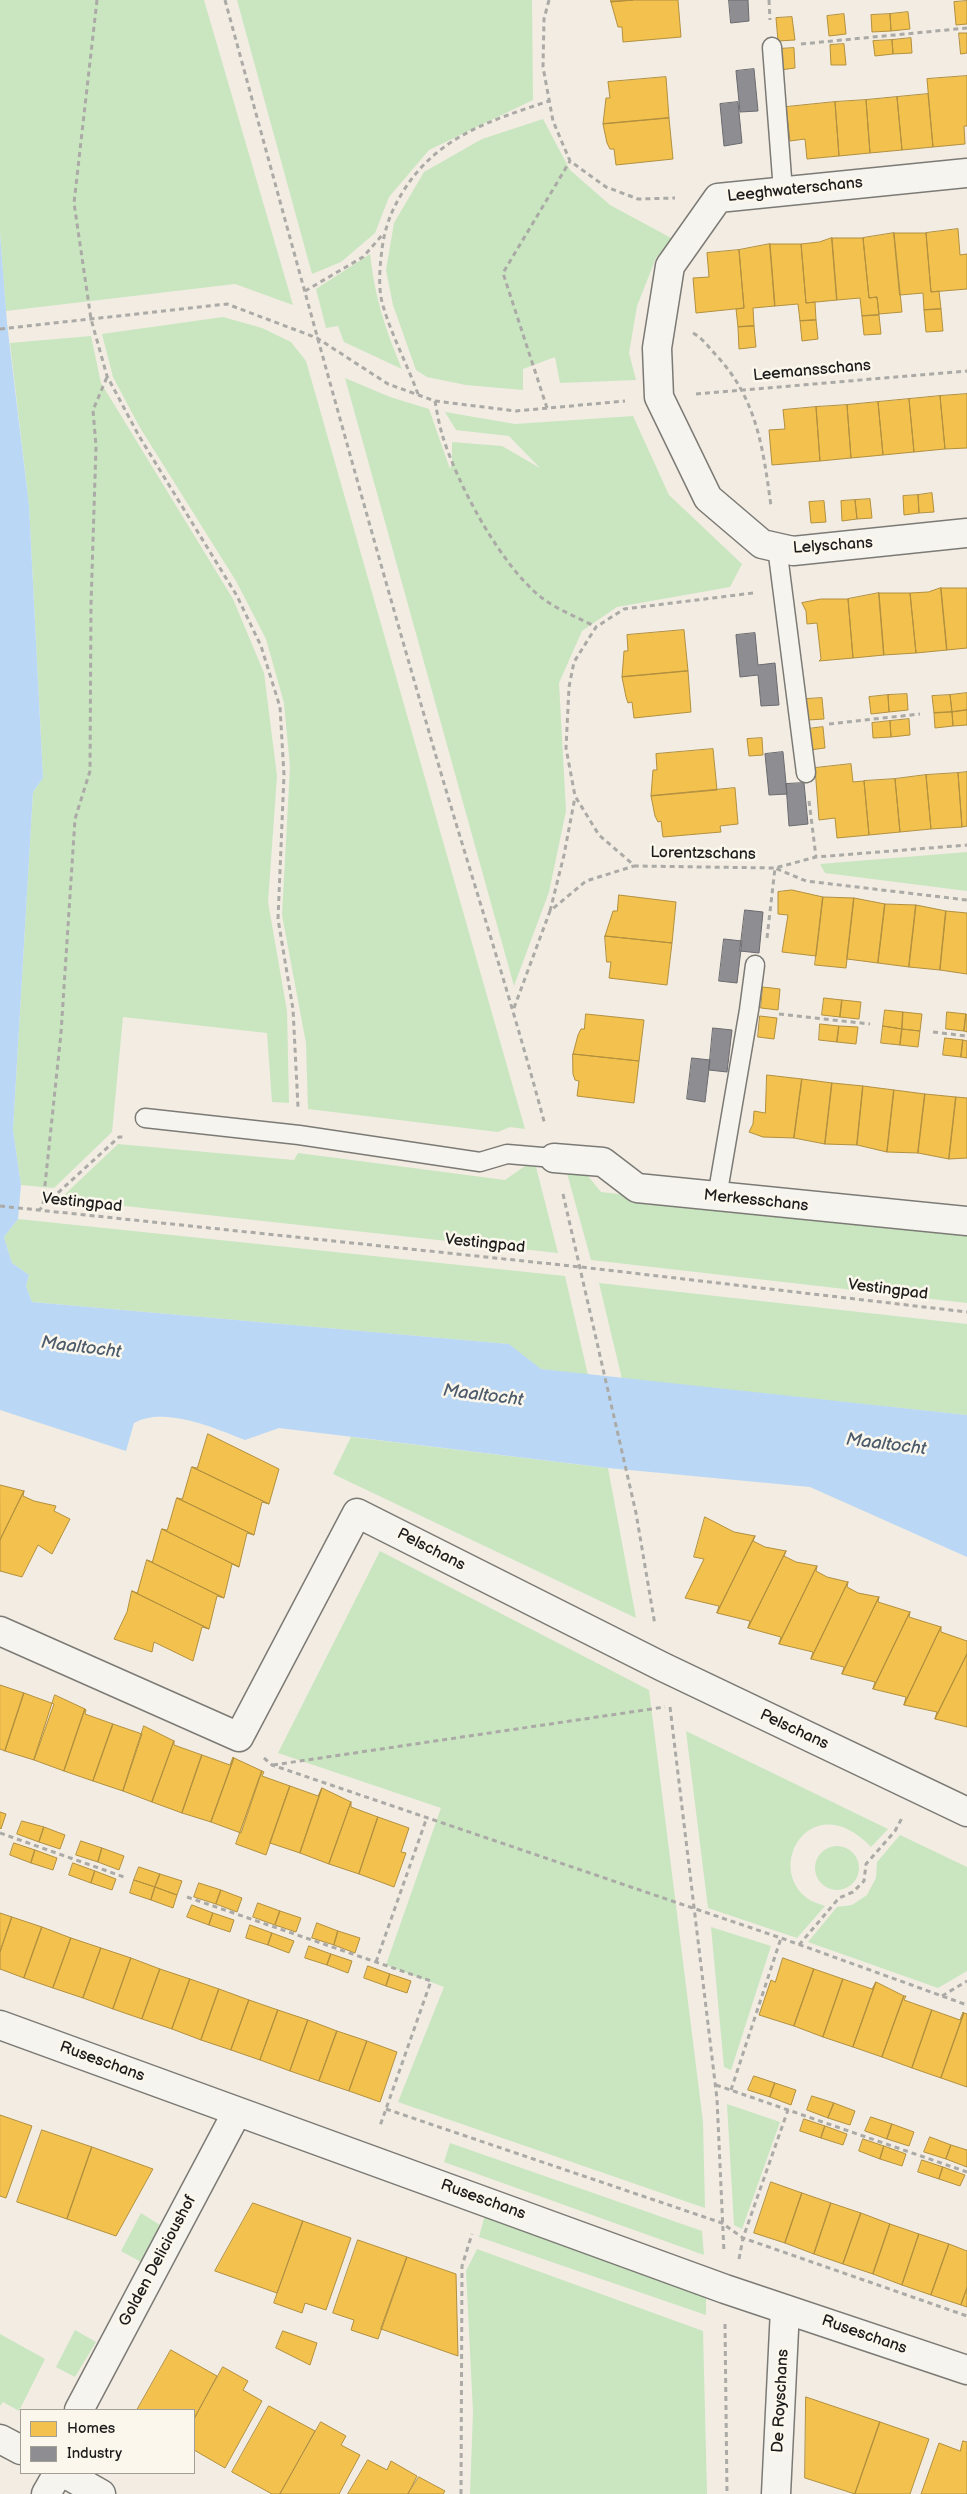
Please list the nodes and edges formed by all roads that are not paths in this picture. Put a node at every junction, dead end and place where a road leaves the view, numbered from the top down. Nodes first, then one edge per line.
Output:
1 (772, 47) road end
2 (967, 173) edge
3 (783, 191) junction
4 (659, 397) joint
5 (967, 533) edge
6 (776, 547) junction
7 (806, 773) road end
8 (755, 965) road end
9 (145, 1118) dead end
10 (554, 1158) joint
11 (717, 1197) junction
12 (967, 1222) edge
13 (0, 1631) edge
14 (967, 1812) edge
15 (0, 2025) edge
16 (237, 2112) junction
17 (785, 2309) junction
18 (967, 2370) edge
19 (80, 2409) edge
20 (0, 2439) edge
21 (20, 2449) edge
22 (57, 2474) edge
23 (66, 2474) edge
24 (46, 2494) edge
25 (101, 2494) edge
26 (776, 2494) edge

1 - 3 lane
2 - 3 street, Leeghwaterschans
3 - 4 street, Leeghwaterschans
4 - 6 street, Lelyschans
5 - 6 street, Lelyschans
6 - 7 lane
8 - 11 lane
9 - 10 lane
10 - 11 street, Merkesschans
11 - 12 street, Merkesschans
13 - 14 street, Pelschans
15 - 16 street, Ruseschans
16 - 17 street, Ruseschans
16 - 19 street, Golden Delicioushof
17 - 18 street, Ruseschans
17 - 26 street, De Royschans
20 - 21 street
22 - 24 street
23 - 25 street

